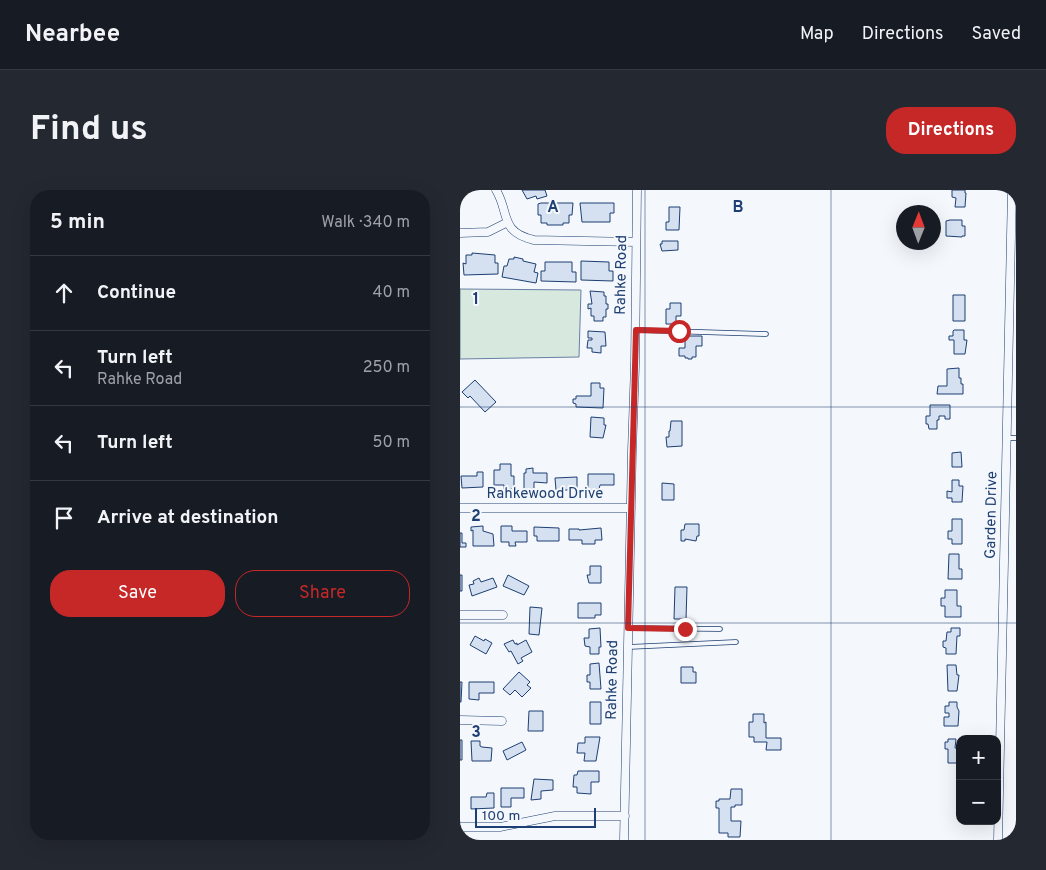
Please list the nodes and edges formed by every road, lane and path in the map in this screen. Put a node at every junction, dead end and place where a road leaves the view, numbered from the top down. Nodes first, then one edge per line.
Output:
1 (496, 190) edge
2 (637, 190) edge
3 (1012, 190) edge
4 (508, 222) junction
5 (460, 233) edge
6 (636, 242) junction
7 (636, 330) junction
8 (766, 334) dead end
9 (1007, 438) junction
10 (1016, 438) edge
11 (460, 508) edge
12 (630, 508) junction
13 (460, 615) edge
14 (503, 615) dead end
15 (628, 628) junction
16 (720, 629) dead end
17 (736, 642) dead end
18 (628, 647) junction
19 (460, 720) edge
20 (502, 721) dead end
21 (625, 816) junction
22 (460, 827) edge
23 (624, 840) edge
24 (998, 840) edge

1 - 4 street
2 - 6 street, Rahke Road
3 - 9 street, Garden Drive
4 - 5 street
4 - 6 street
6 - 7 street, Rahke Road
7 - 8 lane
7 - 12 street, Rahke Road
9 - 10 lane
9 - 24 street, Garden Drive
11 - 12 street, Rahkewood Drive
12 - 15 street, Rahke Road
13 - 14 street
15 - 16 lane
15 - 18 street, Rahke Road
17 - 18 lane
18 - 21 street, Rahke Road
19 - 20 street
21 - 22 street
21 - 23 street, Rahke Road

